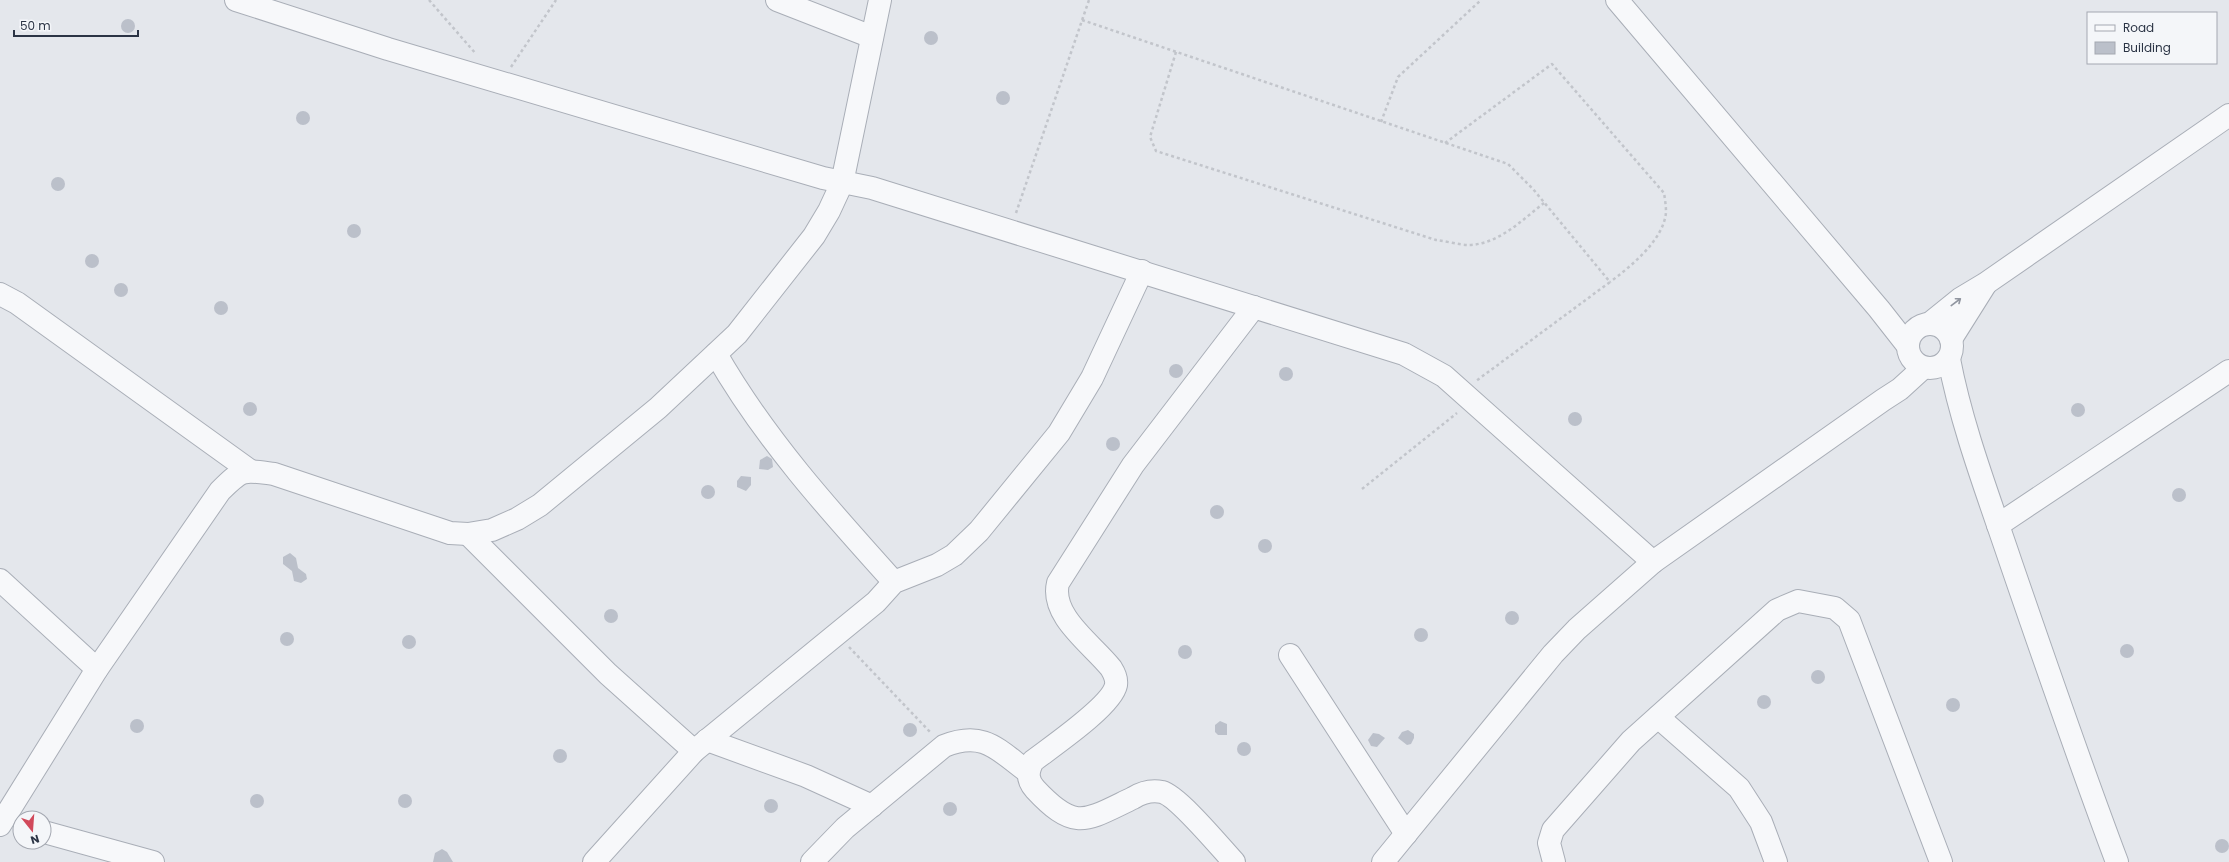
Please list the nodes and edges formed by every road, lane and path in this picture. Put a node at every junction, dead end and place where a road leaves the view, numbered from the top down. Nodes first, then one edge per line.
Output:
1 (236, 0) edge
2 (429, 0) edge
3 (556, 0) edge
4 (777, 0) edge
5 (880, 0) edge
6 (1089, 0) edge
7 (1480, 0) edge
8 (1617, 0) edge
9 (1082, 20) junction
10 (872, 37) junction
11 (1176, 52) junction
12 (480, 59) dead end
13 (501, 83) junction
14 (2229, 114) edge
15 (1381, 122) junction
16 (1445, 143) junction
17 (842, 183) junction
18 (1544, 203) junction
19 (1010, 231) junction
20 (1142, 271) junction
21 (1610, 282) junction
22 (1985, 284) junction
23 (0, 294) edge
24 (1254, 307) junction
25 (1879, 309) junction
26 (1926, 325) junction
27 (1950, 349) junction
28 (716, 354) junction
29 (1917, 359) junction
30 (2226, 381) edge
31 (1466, 397) junction
32 (1962, 410) junction
33 (249, 470) junction
34 (1362, 489) dead end
35 (1998, 525) junction
36 (468, 534) junction
37 (1653, 562) junction
38 (0, 580) edge
39 (894, 582) junction
40 (836, 634) junction
41 (1290, 655) dead end
42 (97, 669) junction
43 (1658, 717) junction
44 (700, 746) junction
45 (944, 746) junction
46 (1028, 772) junction
47 (872, 806) junction
48 (5, 823) edge
49 (52, 834) edge
50 (1406, 834) junction
51 (153, 862) edge
52 (594, 862) edge
53 (812, 862) edge
54 (1234, 862) edge
55 (1383, 862) edge
56 (1554, 862) edge
57 (1776, 862) edge
58 (1940, 862) edge
59 (2117, 862) edge

1 - 13 street
2 - 12 path
3 - 13 path
4 - 10 street
5 - 10 street
6 - 9 path
7 - 15 path
8 - 25 street
9 - 11 path
9 - 19 path
10 - 17 street
11 - 15 path
11 - 18 path
13 - 17 street
14 - 22 street
15 - 16 path
16 - 18 path
16 - 21 path
17 - 19 street
17 - 28 street
18 - 21 path
19 - 20 street
20 - 24 street
20 - 39 street
21 - 31 path
26 -> 22 street
22 - 27 street
23 - 33 street
24 - 31 street
24 - 46 street
25 - 26 street
25 - 29 street
26 - 27 street
26 - 29 street
27 - 29 street
27 - 32 street
28 - 36 street
28 - 39 street
29 - 32 street
29 - 37 street
30 - 35 street
31 - 34 path
31 - 37 street
32 - 35 street
33 - 36 street
33 - 42 street
35 - 59 street
36 - 44 street
37 - 50 street
38 - 42 street
39 - 40 street
40 - 44 street
40 - 45 path
41 - 50 street
42 - 48 street
43 - 56 street
43 - 57 street
43 - 58 street
44 - 47 street
44 - 52 street
45 - 46 street
45 - 47 street
46 - 54 street
47 - 53 street
49 - 51 street
50 - 55 street

